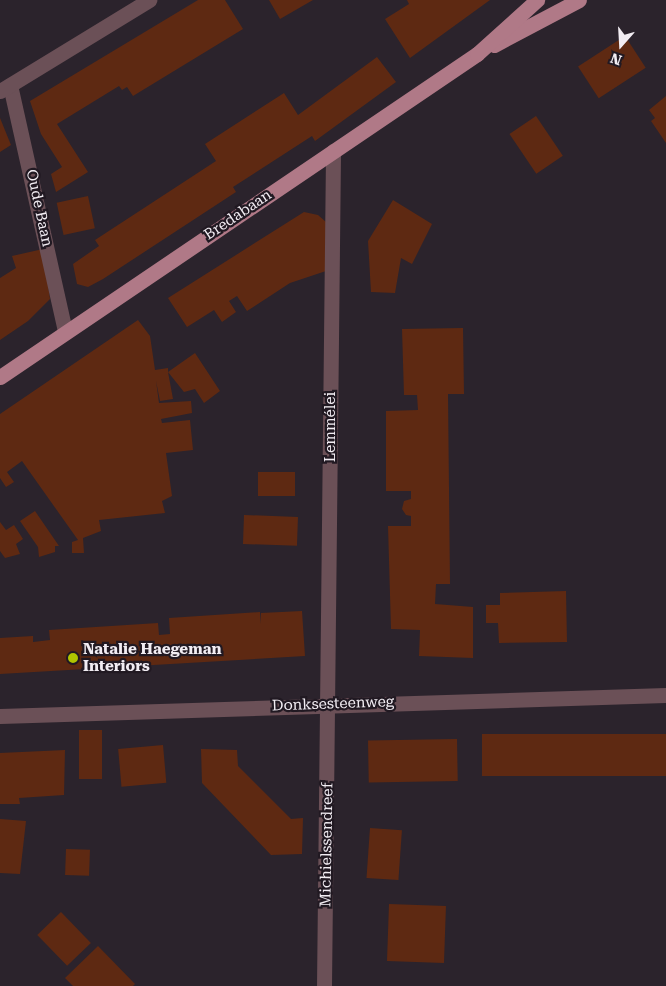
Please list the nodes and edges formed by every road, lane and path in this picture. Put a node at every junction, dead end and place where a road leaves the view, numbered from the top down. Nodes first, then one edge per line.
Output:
1 (149, 0) edge
2 (537, 0) edge
3 (579, 0) edge
4 (477, 54) junction
5 (5, 88) edge
6 (333, 150) junction
7 (65, 332) junction
8 (0, 377) edge
9 (666, 695) edge
10 (329, 703) junction
11 (0, 716) edge
12 (324, 986) edge

1 - 5 street, Oude Baan
2 - 4 main road, Bredabaan
3 - 4 main road, Bredabaan
4 - 6 main road, Bredabaan
5 - 7 street, Oude Baan
6 - 7 main road, Bredabaan
6 - 10 street, Lemmélei
7 - 8 main road, Bredabaan
9 - 10 street, Donksesteenweg
10 - 11 street, Donksesteenweg
10 - 12 street, Michielssendreef

